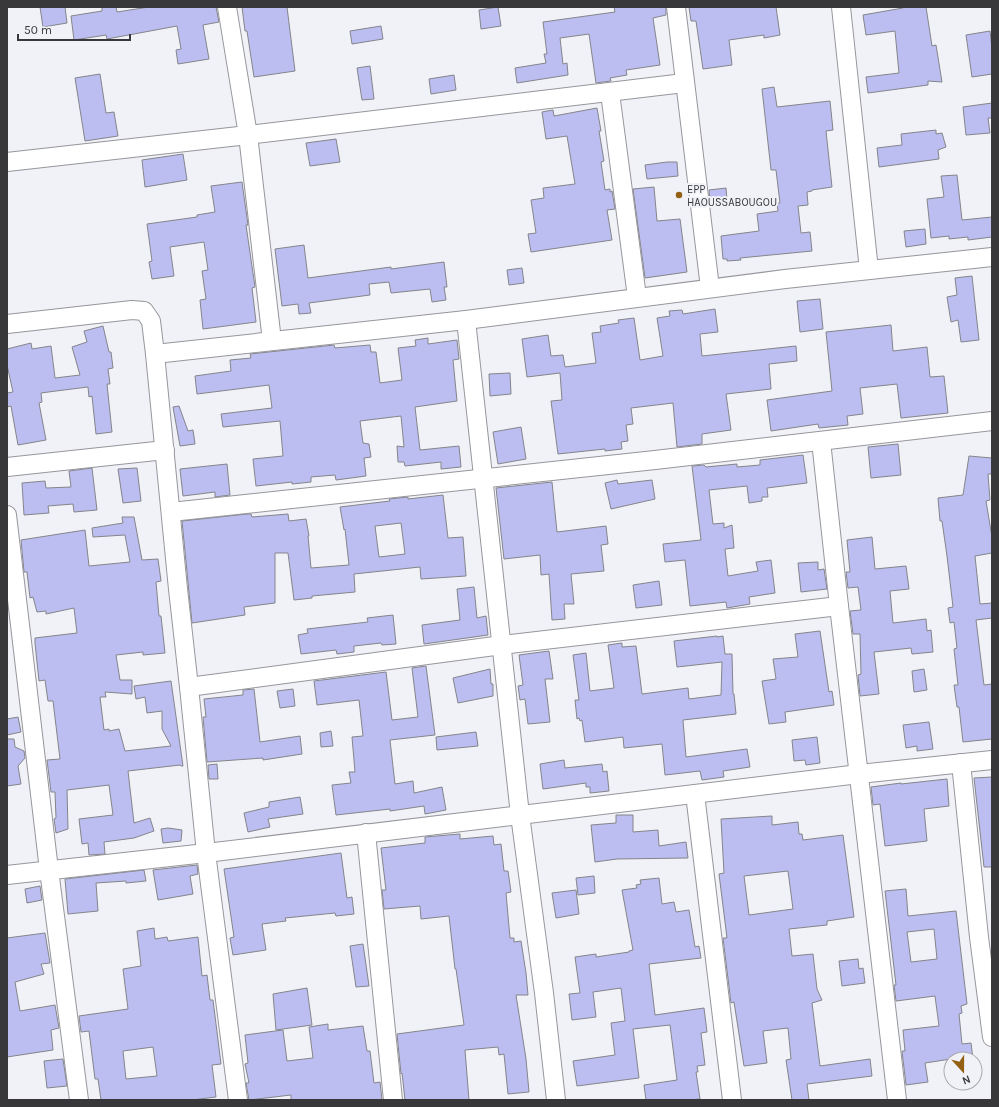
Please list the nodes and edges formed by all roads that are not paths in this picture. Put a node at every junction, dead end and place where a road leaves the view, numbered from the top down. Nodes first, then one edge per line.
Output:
1 (227, 7) edge
2 (676, 7) edge
3 (841, 7) edge
4 (684, 83) junction
5 (610, 93) junction
6 (248, 135) junction
7 (7, 162) edge
8 (992, 257) edge
9 (869, 270) junction
10 (710, 288) junction
11 (637, 298) junction
12 (466, 320) junction
13 (7, 324) edge
14 (272, 341) junction
15 (155, 354) junction
16 (992, 421) edge
17 (821, 440) junction
18 (165, 450) junction
19 (7, 467) edge
20 (484, 478) junction
21 (171, 512) junction
22 (7, 515) edge
23 (839, 606) junction
24 (502, 645) junction
25 (189, 686) junction
26 (992, 760) edge
27 (961, 763) junction
28 (859, 774) junction
29 (695, 794) junction
30 (520, 815) junction
31 (366, 833) junction
32 (206, 853) junction
33 (49, 870) junction
34 (7, 875) edge
35 (992, 1037) edge
36 (80, 1100) edge
37 (238, 1100) edge
38 (393, 1100) edge
39 (556, 1100) edge
40 (732, 1100) edge
41 (897, 1100) edge

1 - 6 street
2 - 4 street
3 - 9 street
4 - 5 street
4 - 10 street
5 - 6 street
5 - 11 street
6 - 7 street
6 - 14 street
8 - 9 street
9 - 10 street
10 - 11 street
11 - 12 street
12 - 14 street
12 - 20 street
13 - 15 street
14 - 15 street
15 - 18 street
16 - 17 street
17 - 20 street
17 - 23 street
18 - 19 street
18 - 21 street
20 - 21 street
20 - 24 street
21 - 25 street
22 - 33 street
23 - 24 street
23 - 28 street
24 - 25 street
24 - 30 street
25 - 32 street
26 - 27 street
27 - 28 street
27 - 35 street
28 - 29 street
28 - 41 street
29 - 30 street
29 - 40 street
30 - 31 street
30 - 39 street
31 - 32 street
31 - 38 street
32 - 33 street
32 - 37 street
33 - 34 street
33 - 36 street

